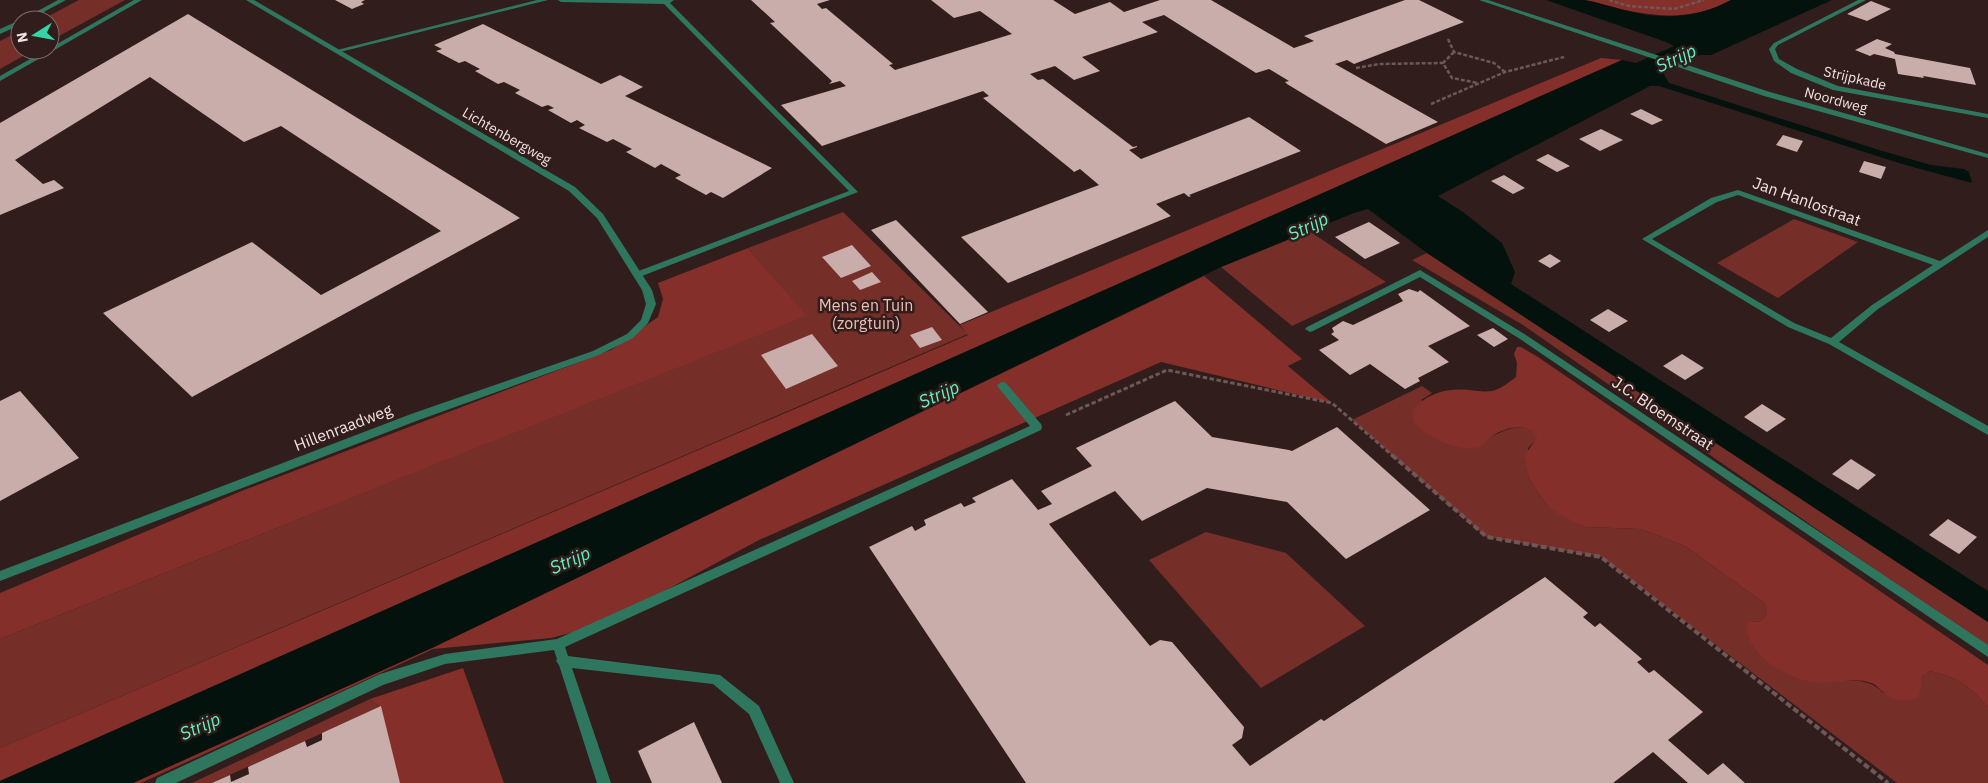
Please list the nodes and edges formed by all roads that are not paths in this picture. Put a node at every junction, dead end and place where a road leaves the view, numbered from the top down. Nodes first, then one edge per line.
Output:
1 (62, 0) edge
2 (139, 0) edge
3 (249, 0) edge
4 (545, 0) edge
5 (561, 0) edge
6 (1482, 0) edge
7 (1494, 0) edge
8 (1862, 0) edge
9 (668, 1) edge
10 (1508, 7) junction
11 (43, 10) edge
12 (336, 51) junction
13 (0, 79) edge
14 (1988, 116) edge
15 (1988, 156) edge
16 (1988, 233) edge
17 (1940, 264) junction
18 (639, 274) junction
19 (1310, 329) dead end
20 (1832, 342) junction
21 (1002, 385) dead end
22 (1988, 431) edge
23 (0, 576) edge
24 (558, 644) junction
25 (1988, 652) edge
26 (562, 661) junction
27 (162, 783) edge
28 (604, 783) edge
29 (787, 783) edge

1 - 11 street
2 - 13 street
3 - 12 street, Lichtenbergweg
4 - 12 street
5 - 9 street
6 - 10 street
7 - 10 street
8 - 14 street, Strijpkade
9 - 18 street
10 - 15 street, Noordweg
12 - 18 street, Lichtenbergweg
16 - 17 street
17 - 20 street
17 - 20 street, Jan Hanlostraat
18 - 23 street, Hillenraadweg
19 - 25 street, J.C. Bloemstraat
20 - 22 street, Jan Hanlostraat
21 - 24 street
24 - 26 street
24 - 27 street
26 - 28 street
26 - 29 street

